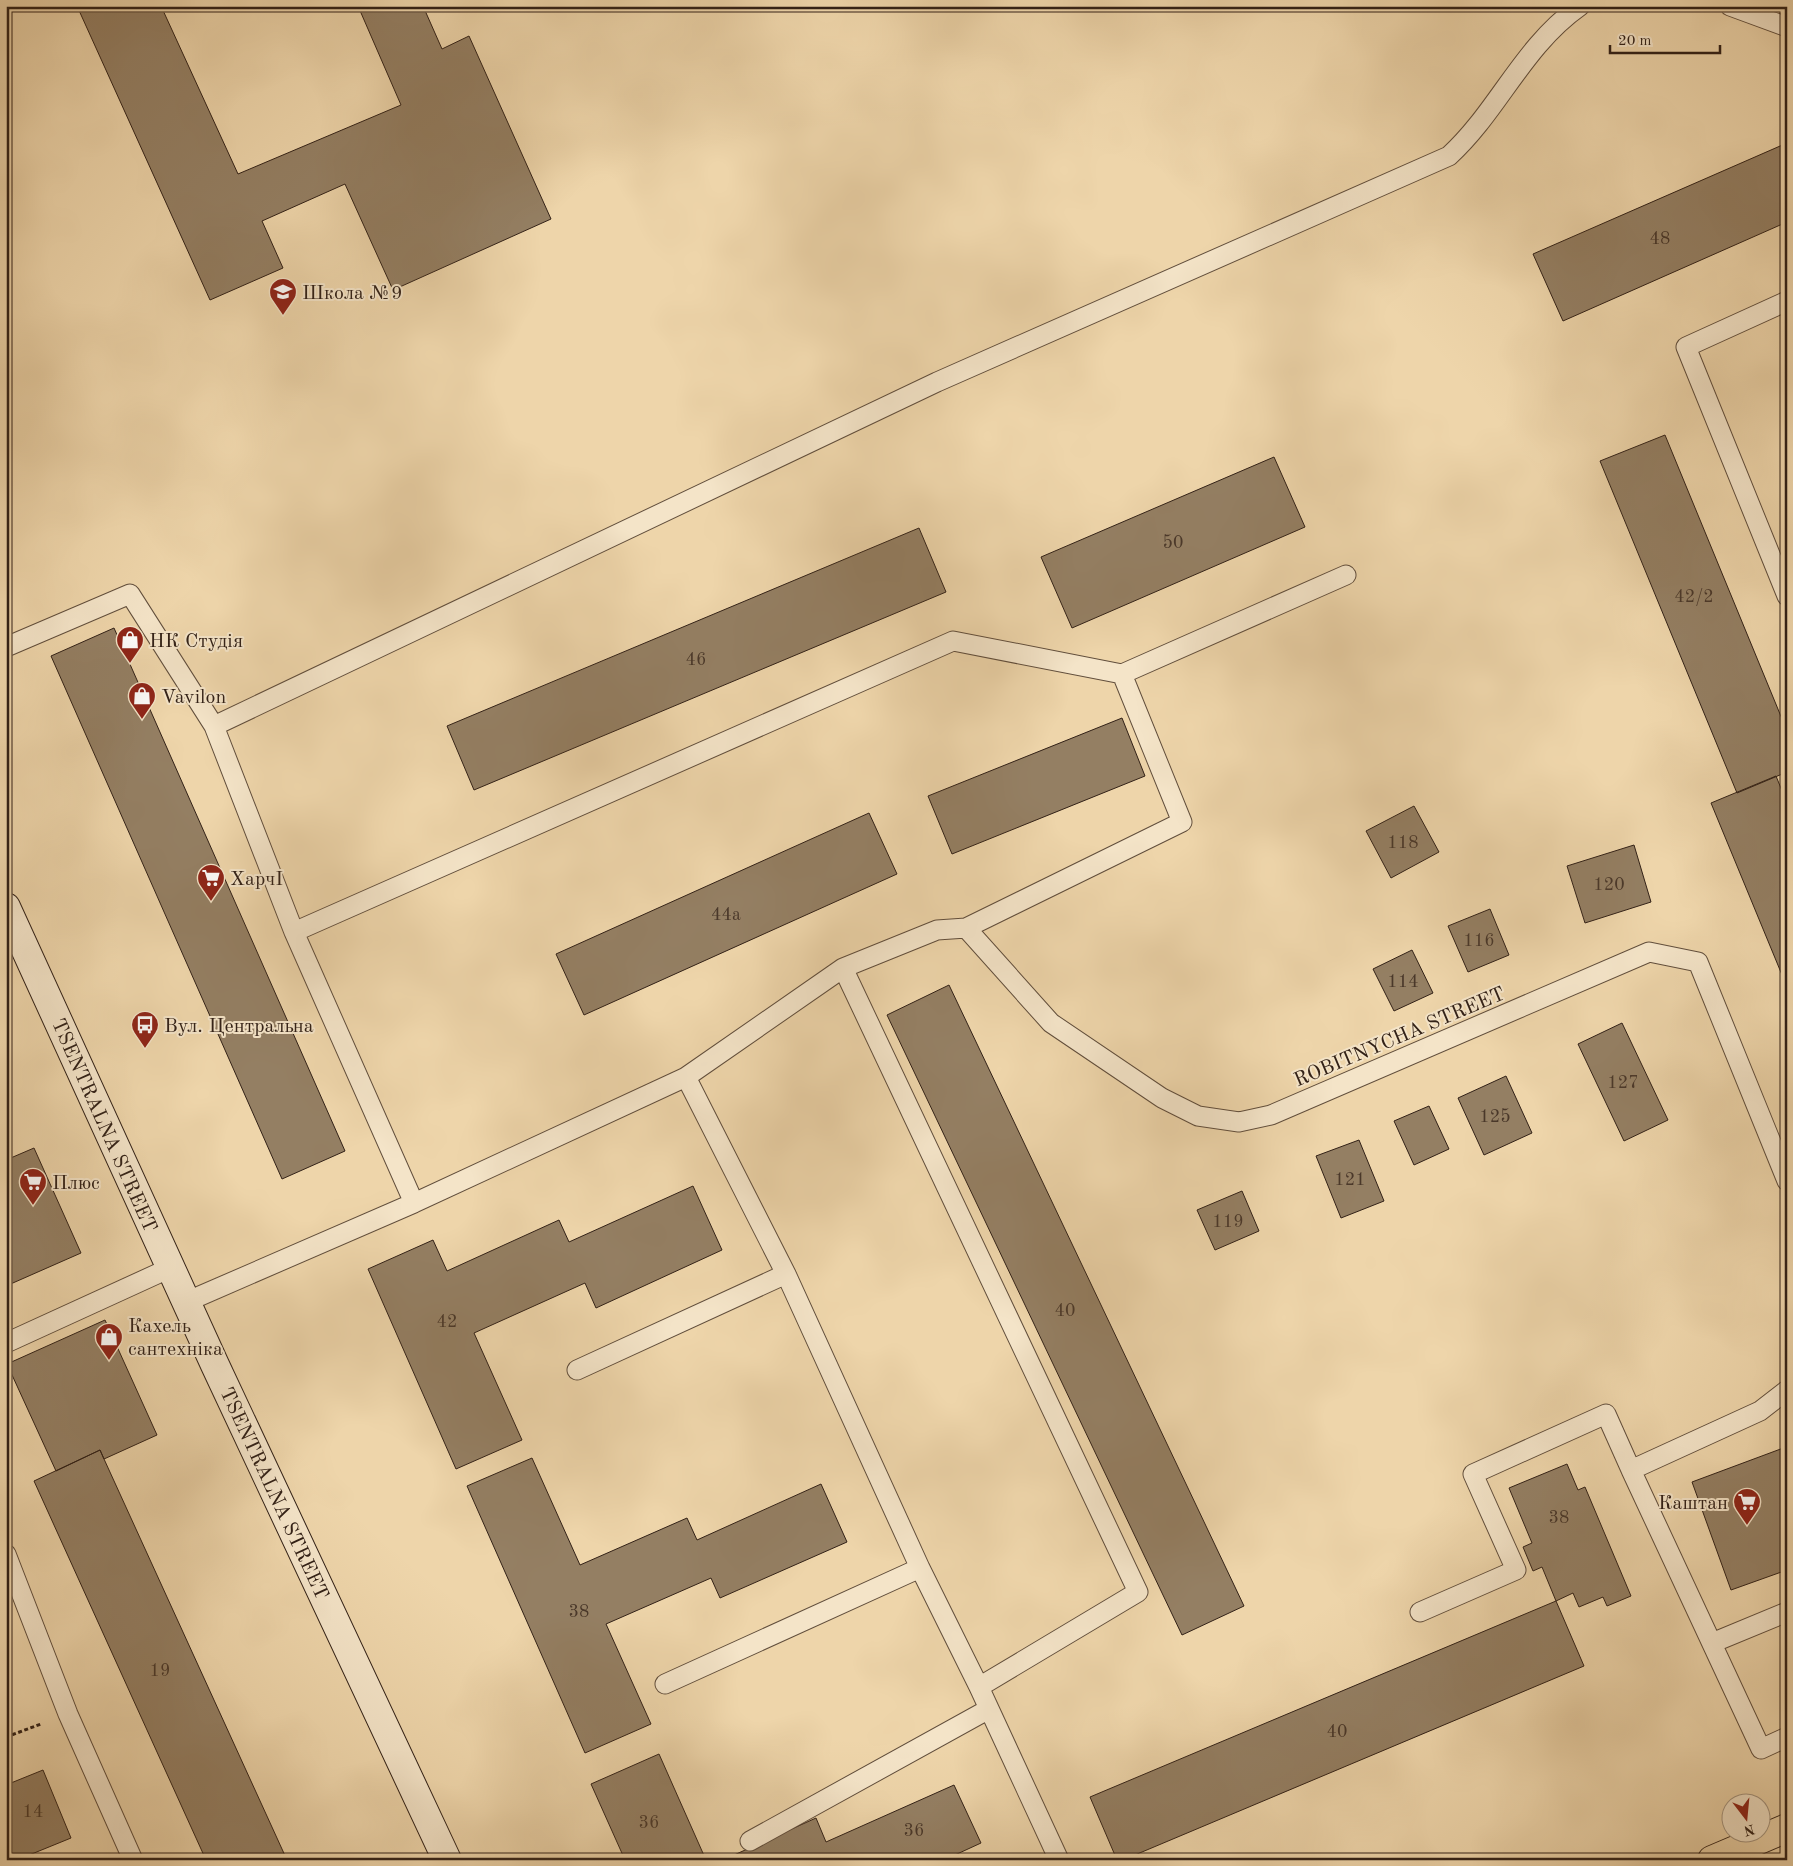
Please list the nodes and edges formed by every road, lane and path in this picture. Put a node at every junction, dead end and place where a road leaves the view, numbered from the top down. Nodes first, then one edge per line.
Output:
1 (1580, 6) edge
2 (1730, 6) edge
3 (1787, 27) edge
4 (1787, 301) edge
5 (1346, 575) dead end
6 (1787, 596) edge
7 (6, 647) edge
8 (1122, 674) junction
9 (214, 726) junction
10 (6, 907) edge
11 (966, 928) junction
12 (294, 932) junction
13 (843, 968) junction
14 (686, 1077) junction
15 (1787, 1181) edge
16 (414, 1203) junction
17 (170, 1268) junction
18 (786, 1274) junction
19 (186, 1302) junction
20 (6, 1343) edge
21 (577, 1370) dead end
22 (1787, 1390) edge
23 (1631, 1470) junction
24 (6, 1554) edge
25 (920, 1568) junction
26 (1420, 1612) dead end
27 (1787, 1612) edge
28 (1712, 1643) junction
29 (665, 1684) dead end
30 (979, 1686) junction
31 (989, 1709) junction
32 (68, 1714) junction
33 (6, 1737) edge
34 (1787, 1742) edge
35 (1787, 1828) edge
36 (750, 1841) dead end
37 (133, 1860) edge
38 (447, 1860) edge
39 (1059, 1860) edge
40 (1712, 1860) edge

1 - 9 lane
2 - 3 lane
4 - 6 lane
5 - 8 lane
7 - 9 lane
8 - 11 lane
8 - 12 lane
9 - 12 lane
10 - 17 street, TSENTRALNA STREET
11 - 13 lane
11 - 15 lane, ROBITNYCHA STREET
12 - 16 lane
13 - 14 lane
13 - 30 lane
14 - 16 lane
14 - 18 lane
16 - 19 lane
17 - 19 street, TSENTRALNA STREET
17 - 20 lane
18 - 21 lane
18 - 25 lane
19 - 38 street, TSENTRALNA STREET
22 - 23 lane
23 - 26 lane
23 - 28 lane
24 - 32 lane
25 - 29 lane
25 - 30 lane
27 - 28 lane
28 - 34 lane
30 - 31 lane
31 - 36 lane
31 - 39 lane
32 - 33 path
32 - 37 lane
35 - 40 main road

